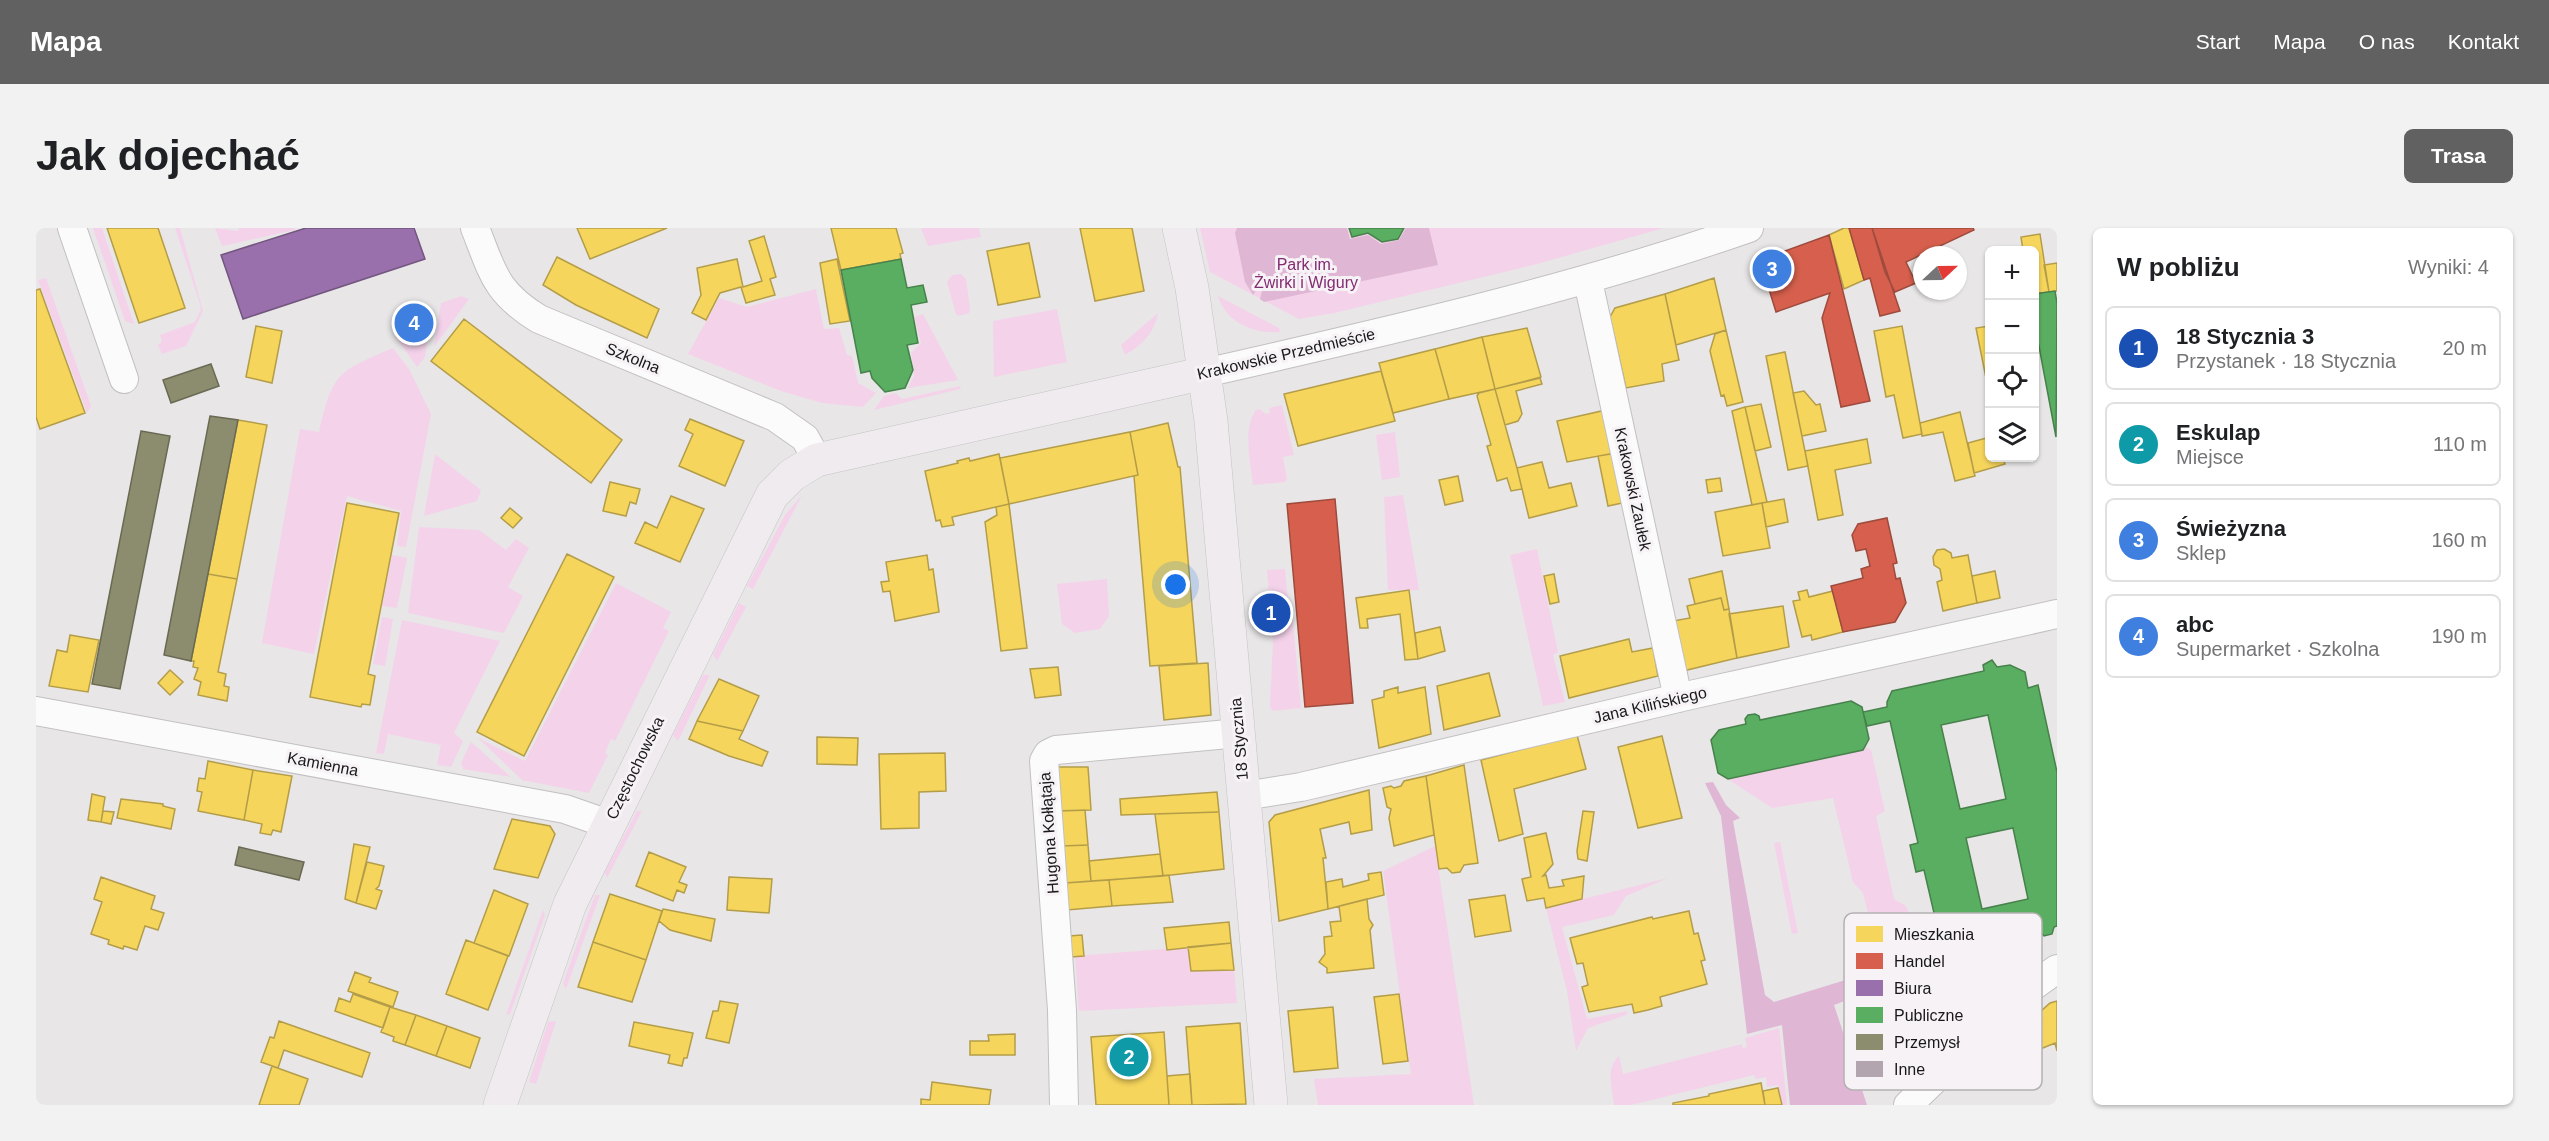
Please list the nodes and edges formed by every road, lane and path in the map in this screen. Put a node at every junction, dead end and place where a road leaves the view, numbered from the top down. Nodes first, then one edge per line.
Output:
1 (72, 228) edge
2 (475, 228) edge
3 (1179, 228) edge
4 (1749, 228) edge
5 (1588, 281) junction
6 (1205, 373) junction
7 (124, 379) dead end
8 (817, 460) junction
9 (2057, 614) edge
10 (1678, 698) junction
11 (36, 711) edge
12 (1239, 733) junction
13 (1244, 796) junction
14 (608, 824) junction
15 (2057, 969) edge
16 (2042, 980) edge
17 (1924, 1090) edge
18 (500, 1105) edge
19 (1064, 1105) edge
20 (1271, 1105) edge
21 (1908, 1105) edge

1 - 7 street
2 - 8 street, Szkolna
3 - 6 main road, 18 Stycznia
4 - 5 street, Krakowskie Przedmieście
5 - 6 street, Krakowskie Przedmieście
5 - 10 street, Krakowski Zaułek
6 - 8 main road, Krakowskie Przedmieście
6 - 12 main road, 18 Stycznia
8 - 14 main road, Częstochowska
9 - 10 street, Jana Kilińskiego
10 - 13 street, Jana Kilińskiego
11 - 14 street, Kamienna
12 - 13 main road, 18 Stycznia
12 - 19 street, Hugona Kołłątaja
13 - 20 main road, 18 Stycznia
14 - 18 main road, Częstochowska
15 - 16 street
17 - 21 street

